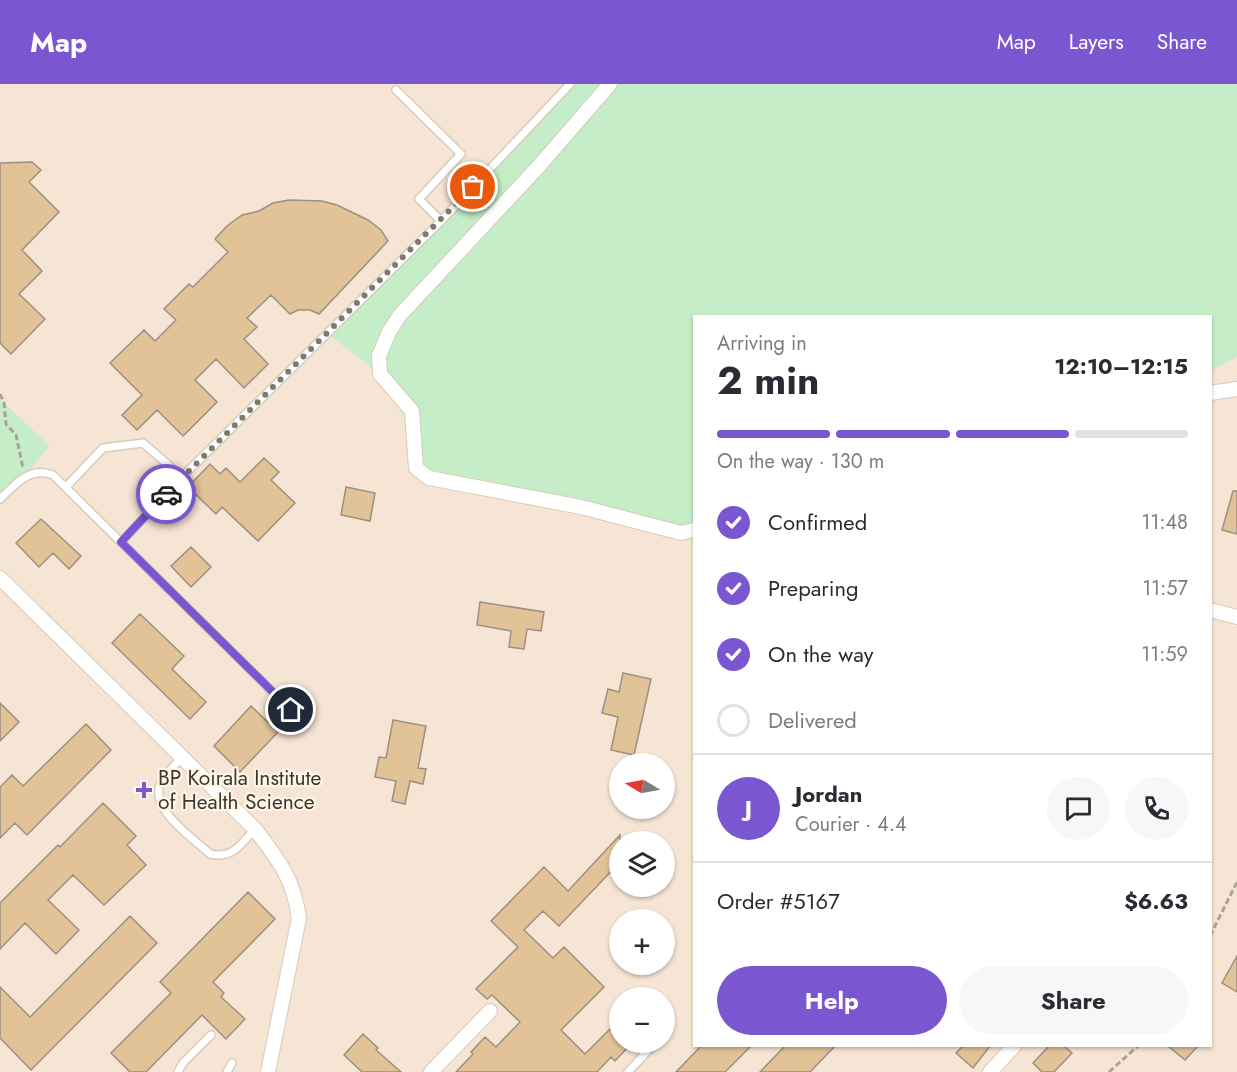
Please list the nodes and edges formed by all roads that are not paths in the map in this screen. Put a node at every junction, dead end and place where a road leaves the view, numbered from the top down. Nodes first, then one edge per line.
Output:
1 (570, 84) edge
2 (610, 84) edge
3 (396, 90) dead end
4 (441, 221) junction
5 (1237, 389) edge
6 (1212, 393) edge
7 (182, 477) junction
8 (66, 487) junction
9 (0, 499) edge
10 (693, 530) edge
11 (121, 542) junction
12 (0, 578) edge
13 (1212, 610) edge
14 (1237, 616) edge
15 (291, 710) dead end
16 (181, 757) junction
17 (255, 829) junction
18 (490, 1011) dead end
19 (211, 1035) dead end
20 (1013, 1047) edge
21 (646, 1053) edge
22 (232, 1064) dead end
23 (178, 1072) edge
24 (227, 1072) edge
25 (268, 1072) edge
26 (431, 1072) edge
27 (628, 1072) edge
28 (990, 1072) edge

1 - 4 lane
2 - 10 street
3 - 4 lane
4 - 7 lane
5 - 6 street
7 - 8 lane
7 - 11 lane
8 - 9 lane
8 - 11 lane
11 - 15 lane
12 - 16 street
13 - 14 street
16 - 17 street
16 - 17 lane
17 - 25 street
18 - 26 street
19 - 23 lane
20 - 28 street
21 - 27 lane
22 - 24 lane

